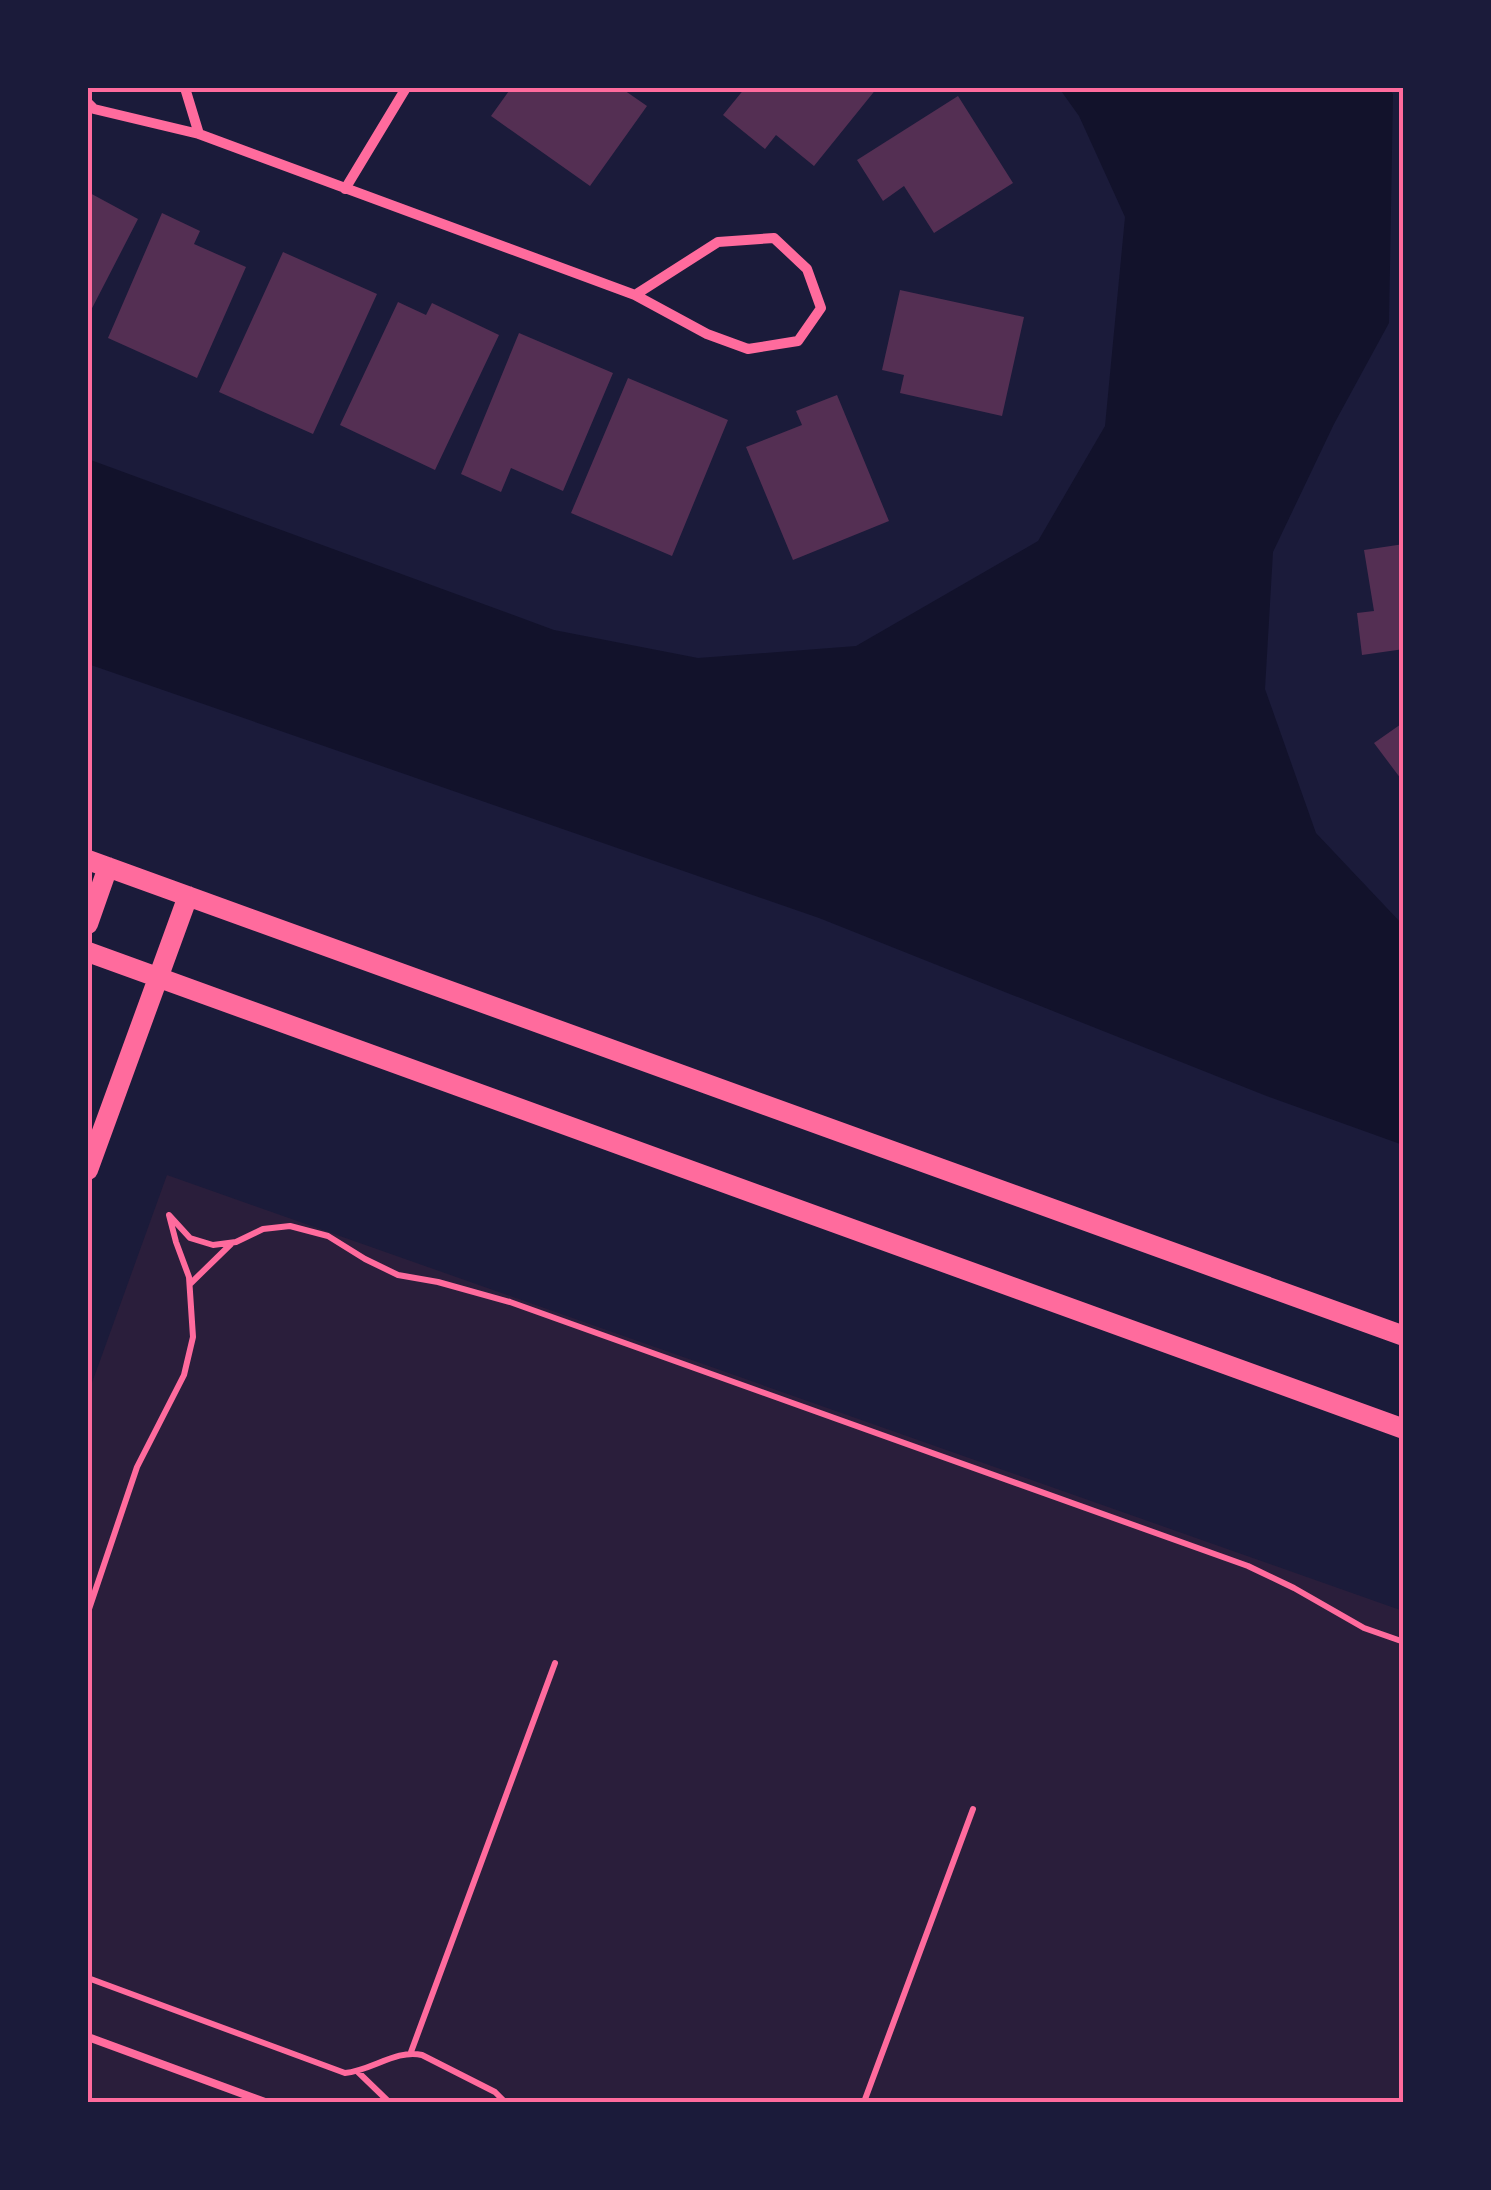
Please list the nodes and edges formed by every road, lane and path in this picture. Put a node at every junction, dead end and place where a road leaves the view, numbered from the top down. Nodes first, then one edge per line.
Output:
1 (185, 88) edge
2 (406, 88) edge
3 (88, 104) edge
4 (199, 134) junction
5 (345, 189) junction
6 (634, 295) junction
7 (88, 860) edge
8 (108, 867) junction
9 (188, 896) junction
10 (88, 924) edge
11 (88, 952) edge
12 (158, 977) junction
13 (88, 1170) edge
14 (231, 1243) junction
15 (189, 1285) junction
16 (1404, 1336) edge
17 (1404, 1429) edge
18 (88, 1612) edge
19 (1404, 1642) edge
20 (555, 1664) dead end
21 (972, 1809) dead end
22 (88, 1978) edge
23 (88, 2036) edge
24 (411, 2052) junction
25 (358, 2072) junction
26 (265, 2102) edge
27 (389, 2102) edge
28 (504, 2102) edge
29 (864, 2102) edge

1 - 4 street
2 - 5 street
3 - 4 street
4 - 5 street
5 - 6 street
6 - 6 street
7 - 8 main road
8 - 9 main road
8 - 10 main road
9 - 12 main road
9 - 16 main road
11 - 12 main road
12 - 13 main road
12 - 17 main road
14 - 15 path
14 - 15 path
14 - 19 path
15 - 18 path
20 - 24 path
21 - 29 path
22 - 25 path
23 - 26 lane
24 - 25 path
24 - 28 path
25 - 27 path

